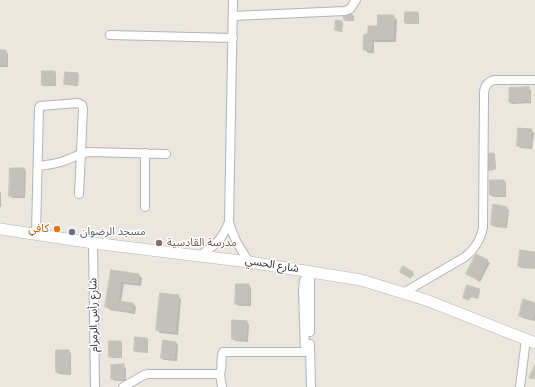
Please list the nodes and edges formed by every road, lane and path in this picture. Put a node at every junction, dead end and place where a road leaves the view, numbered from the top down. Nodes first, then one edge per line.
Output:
1 (233, 0) edge
2 (356, 0) edge
3 (233, 16) junction
4 (110, 35) dead end
5 (233, 38) junction
6 (535, 80) edge
7 (145, 153) junction
8 (80, 154) junction
9 (166, 154) dead end
10 (38, 166) junction
11 (79, 194) dead end
12 (145, 207) dead end
13 (229, 222) junction
14 (0, 229) edge
15 (36, 234) junction
16 (93, 242) junction
17 (201, 255) junction
18 (249, 262) junction
19 (310, 274) junction
20 (404, 293) junction
21 (530, 341) edge
22 (305, 352) junction
23 (220, 374) junction
24 (308, 374) junction
25 (95, 387) edge
26 (124, 387) edge
27 (222, 387) edge
28 (306, 387) edge
29 (311, 387) edge
30 (520, 387) edge

1 - 3 street
2 - 3 street
3 - 5 street
4 - 5 street
5 - 13 street
6 - 20 street
7 - 8 street
7 - 9 street
7 - 12 street
8 - 10 street
8 - 10 street
8 - 11 street
10 - 15 street
13 - 17 street
13 - 18 street
14 - 15 street, شارع الحسي
15 - 16 street, شارع الحسي
16 - 17 street, شارع الحسي
16 - 25 street, شارع رأس الرمرام
17 - 18 street, شارع الحسي
18 - 19 street, شارع الحسي
19 - 20 street, شارع الحسي
19 - 22 street
19 - 24 street
20 - 21 street, شارع الحسي
21 - 30 street
22 - 23 street
22 - 24 street
23 - 26 street
23 - 27 street
24 - 28 street
24 - 29 street

